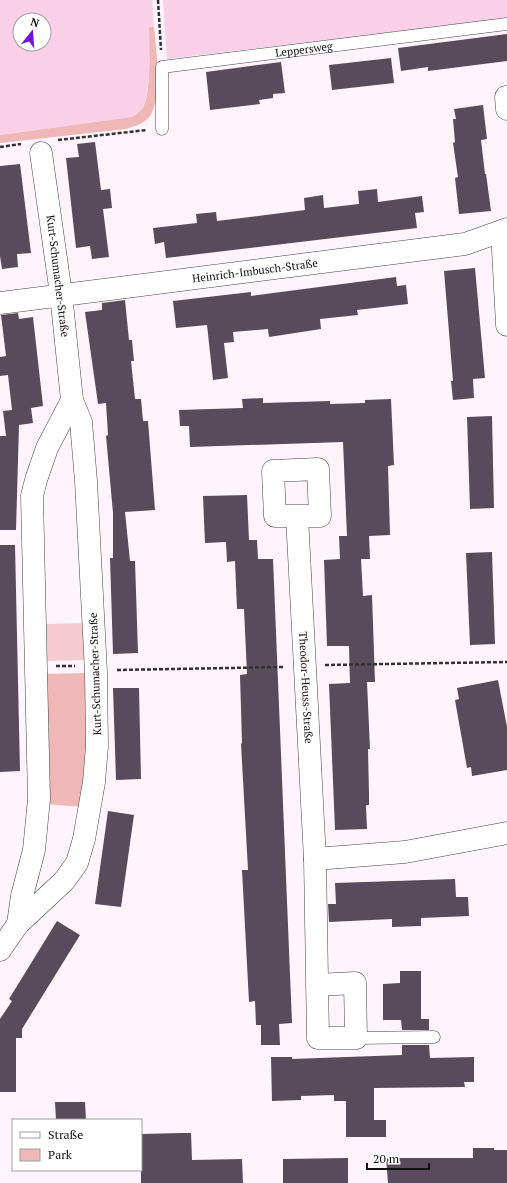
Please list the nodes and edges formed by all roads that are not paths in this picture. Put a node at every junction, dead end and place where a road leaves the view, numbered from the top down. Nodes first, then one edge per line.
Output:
1 (507, 24) edge
2 (162, 129) road end
3 (41, 146) road end
4 (504, 230) edge
5 (61, 294) junction
6 (0, 303) edge
7 (507, 325) edge
8 (72, 400) junction
9 (297, 516) dead end
10 (507, 833) edge
11 (315, 859) junction
12 (6, 937) edge
13 (317, 985) junction
14 (434, 1037) dead end
15 (356, 1038) junction

1 - 2 lane, Leppersweg
3 - 5 street, Kurt-Schumacher-Straße
4 - 5 street, Heinrich-Imbusch-Straße
4 - 7 street
5 - 6 street, Heinrich-Imbusch-Straße
5 - 8 street, Kurt-Schumacher-Straße
8 - 12 street, Kurt-Schumacher-Straße
8 - 12 street, Kurt-Schumacher-Straße
9 - 11 street, Theodor-Heuss-Straße
10 - 11 street
11 - 13 street, Theodor-Heuss-Straße
13 - 15 street, Theodor-Heuss-Straße
13 - 15 street
14 - 15 lane

